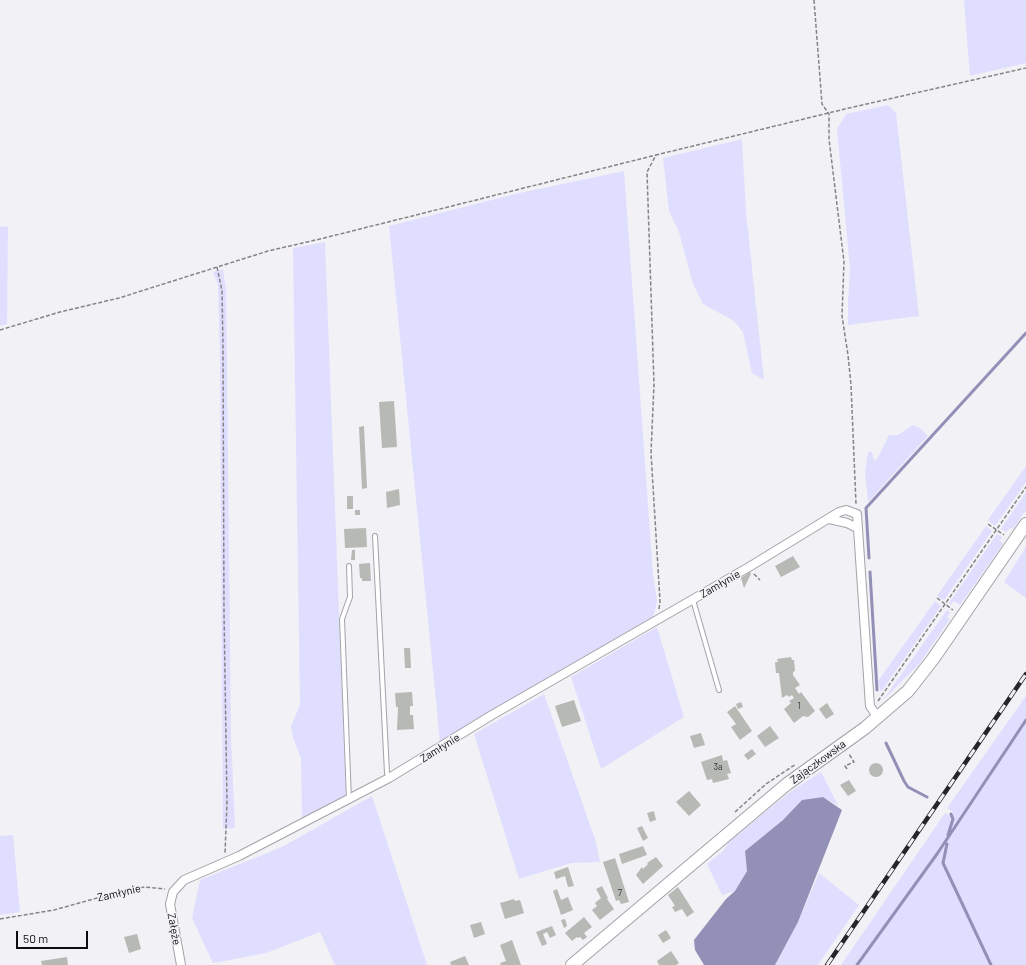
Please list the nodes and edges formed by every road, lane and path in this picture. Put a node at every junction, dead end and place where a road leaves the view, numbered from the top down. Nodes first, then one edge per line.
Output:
1 (814, 0) edge
2 (1026, 68) edge
3 (829, 114) junction
4 (656, 155) junction
5 (217, 267) junction
6 (0, 330) edge
7 (1026, 487) edge
8 (856, 514) junction
9 (829, 519) junction
10 (988, 524) dead end
11 (1026, 524) edge
12 (858, 528) junction
13 (996, 530) junction
14 (375, 536) dead end
15 (1014, 542) junction
16 (349, 566) dead end
17 (937, 598) dead end
18 (693, 600) junction
19 (945, 604) junction
20 (962, 617) junction
21 (656, 621) junction
22 (719, 690) dead end
23 (877, 712) junction
24 (849, 754) dead end
25 (847, 769) dead end
26 (389, 778) junction
27 (349, 800) junction
28 (223, 862) junction
29 (172, 892) junction
30 (0, 919) edge
31 (181, 965) edge
32 (572, 965) edge

1 - 3 path
2 - 3 path
3 - 4 path
3 - 8 path
4 - 5 path
4 - 21 path
5 - 6 path
5 - 28 path
7 - 13 path
8 - 9 street, Zamłynie
8 - 12 street
9 - 12 street
9 - 18 street, Zamłynie
10 - 13 path
11 - 15 main road, Zajączkowska
12 - 23 street
13 - 15 path
13 - 19 path
14 - 26 lane
15 - 20 main road, Zajączkowska
16 - 27 lane
17 - 19 path
18 - 21 street, Zamłynie
18 - 22 lane
19 - 20 path
19 - 23 path
20 - 23 main road, Zajączkowska
21 - 26 street, Zamłynie
23 - 32 main road, Zajączkowska
24 - 25 path
26 - 27 street, Zamłynie
27 - 28 street, Zamłynie
28 - 29 street, Zamłynie
29 - 30 path, Zamłynie
29 - 31 street, Załęże

